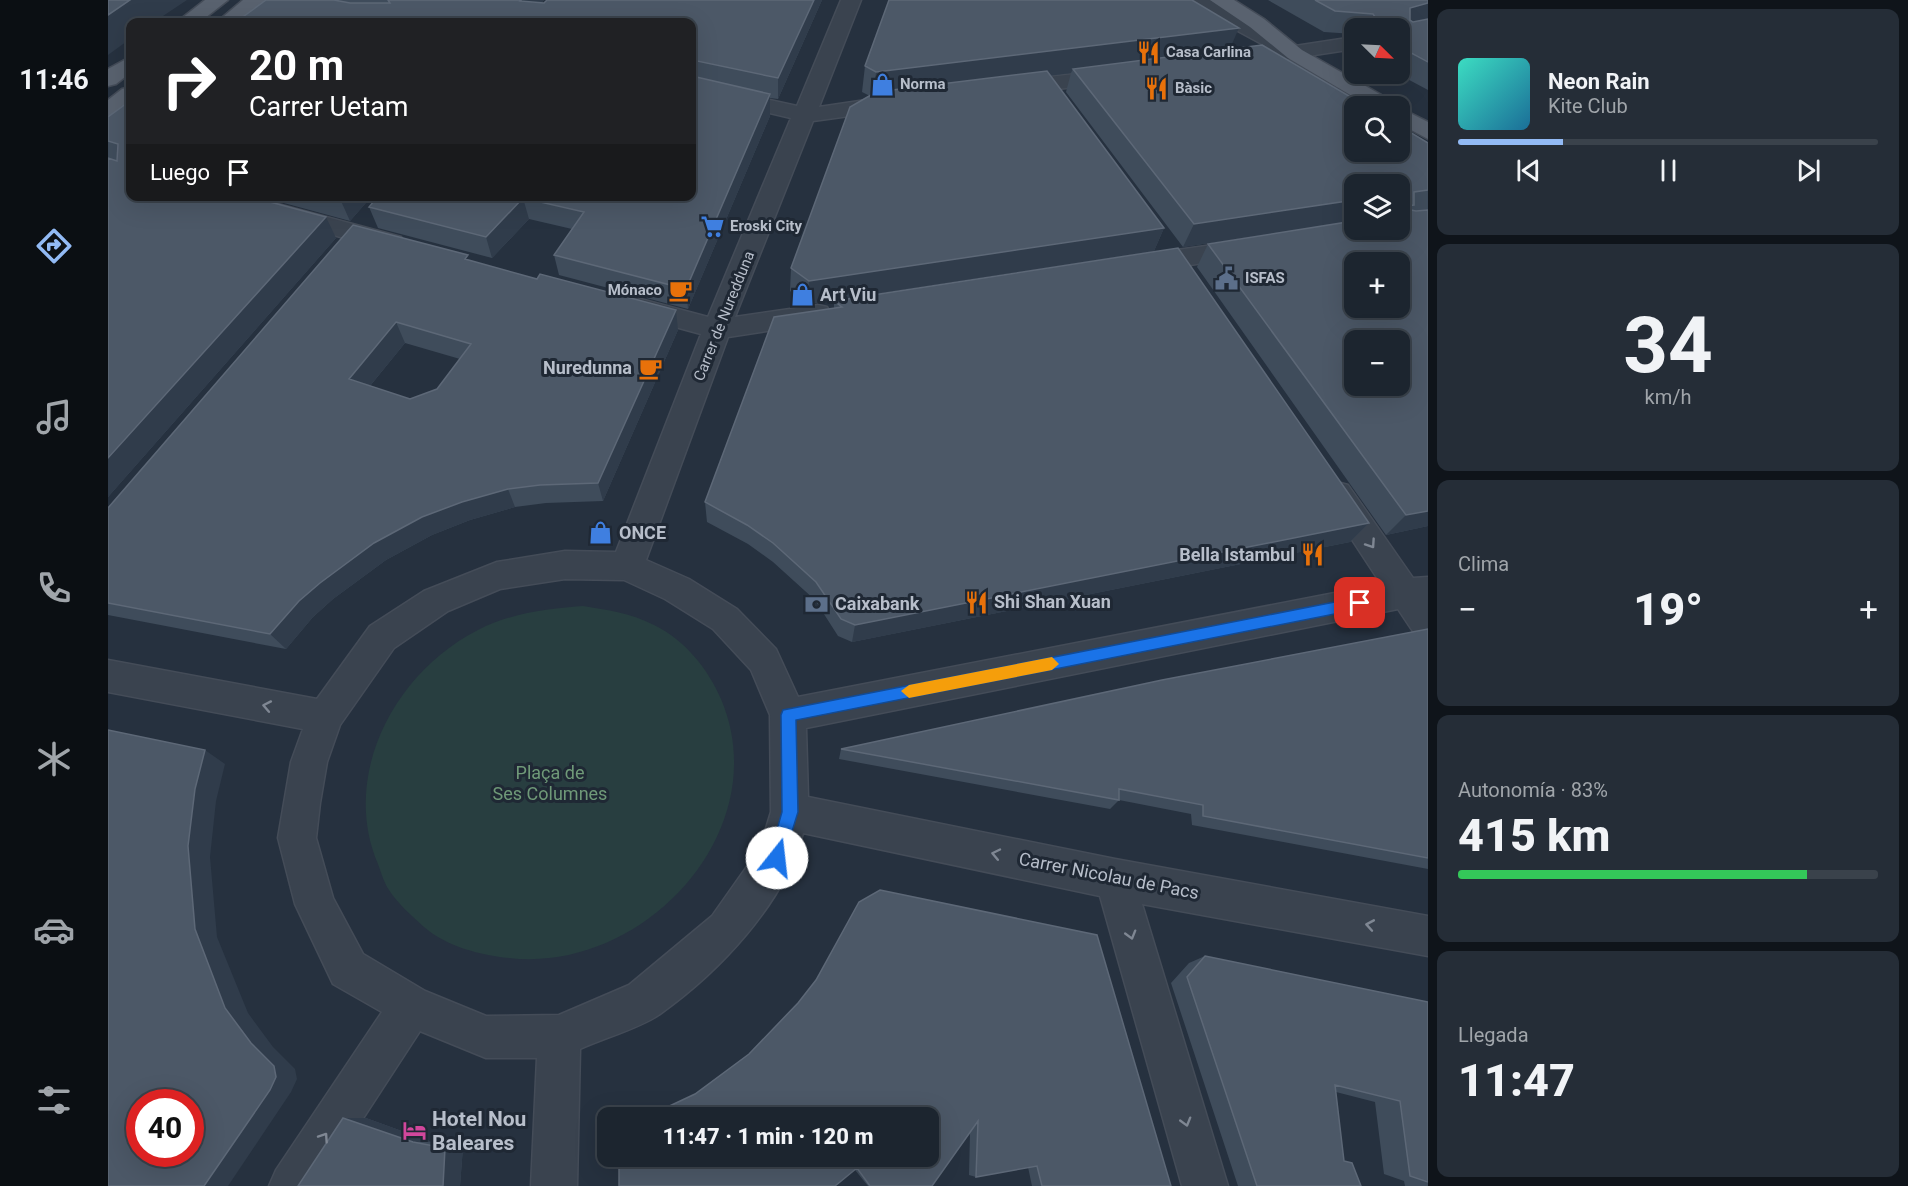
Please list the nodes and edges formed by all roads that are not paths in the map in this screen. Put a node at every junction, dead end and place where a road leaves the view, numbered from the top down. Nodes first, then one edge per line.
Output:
1 (218, 0) edge
2 (256, 0) edge
3 (851, 0) edge
4 (1178, 0) edge
5 (1195, 0) edge
6 (1220, 0) edge
7 (192, 18) edge
8 (232, 18) edge
9 (1344, 45) edge
10 (1295, 54) junction
11 (1212, 64) edge
12 (126, 66) edge
13 (1130, 74) edge
14 (108, 79) edge
15 (1047, 84) junction
16 (696, 90) edge
17 (991, 91) edge
18 (1367, 96) edge
19 (126, 97) edge
20 (913, 101) edge
21 (108, 111) edge
22 (1068, 111) edge
23 (806, 115) junction
24 (1410, 121) edge
25 (1428, 132) edge
26 (231, 201) edge
27 (376, 212) edge
28 (350, 243) junction
29 (1271, 244) edge
30 (414, 249) edge
31 (1118, 267) edge
32 (604, 299) edge
33 (839, 310) edge
34 (717, 329) junction
35 (1325, 476) edge
36 (627, 566) junction
37 (1417, 592) edge
38 (1428, 626) edge
39 (108, 676) edge
40 (788, 715) junction
41 (325, 717) junction
42 (790, 812) junction
43 (1115, 879) junction
44 (1428, 936) edge
45 (411, 1006) junction
46 (559, 1036) junction
47 (292, 1186) edge
48 (554, 1186) edge
49 (1205, 1186) edge

1 - 7 main road
2 - 8 main road
3 - 23 street, Carrer de Nuredduna
4 - 10 main road
5 - 10 street
6 - 10 main road
9 - 10 street
10 - 11 street
10 - 18 main road
12 - 14 main road
13 - 15 street
15 - 17 street
15 - 22 street
16 - 23 street
19 - 21 main road
20 - 23 street
23 - 34 street, Carrer de Nuredduna
24 - 25 main road
26 - 28 street
27 - 28 street
28 - 30 street
29 - 31 street
32 - 34 street
33 - 34 street
34 - 36 street, Carrer de Nuredduna
35 -> 37 street
36 - 40 street
36 - 41 street
37 - 38 street
37 - 40 street
41 -> 39 street
40 - 42 street
41 - 45 street
43 -> 42 street, Carrer Nicolau de Pacs
42 - 46 street
44 -> 43 street, Carrer Nicolau de Pacs
43 -> 49 street
45 - 46 street
47 -> 45 street
46 - 48 street

